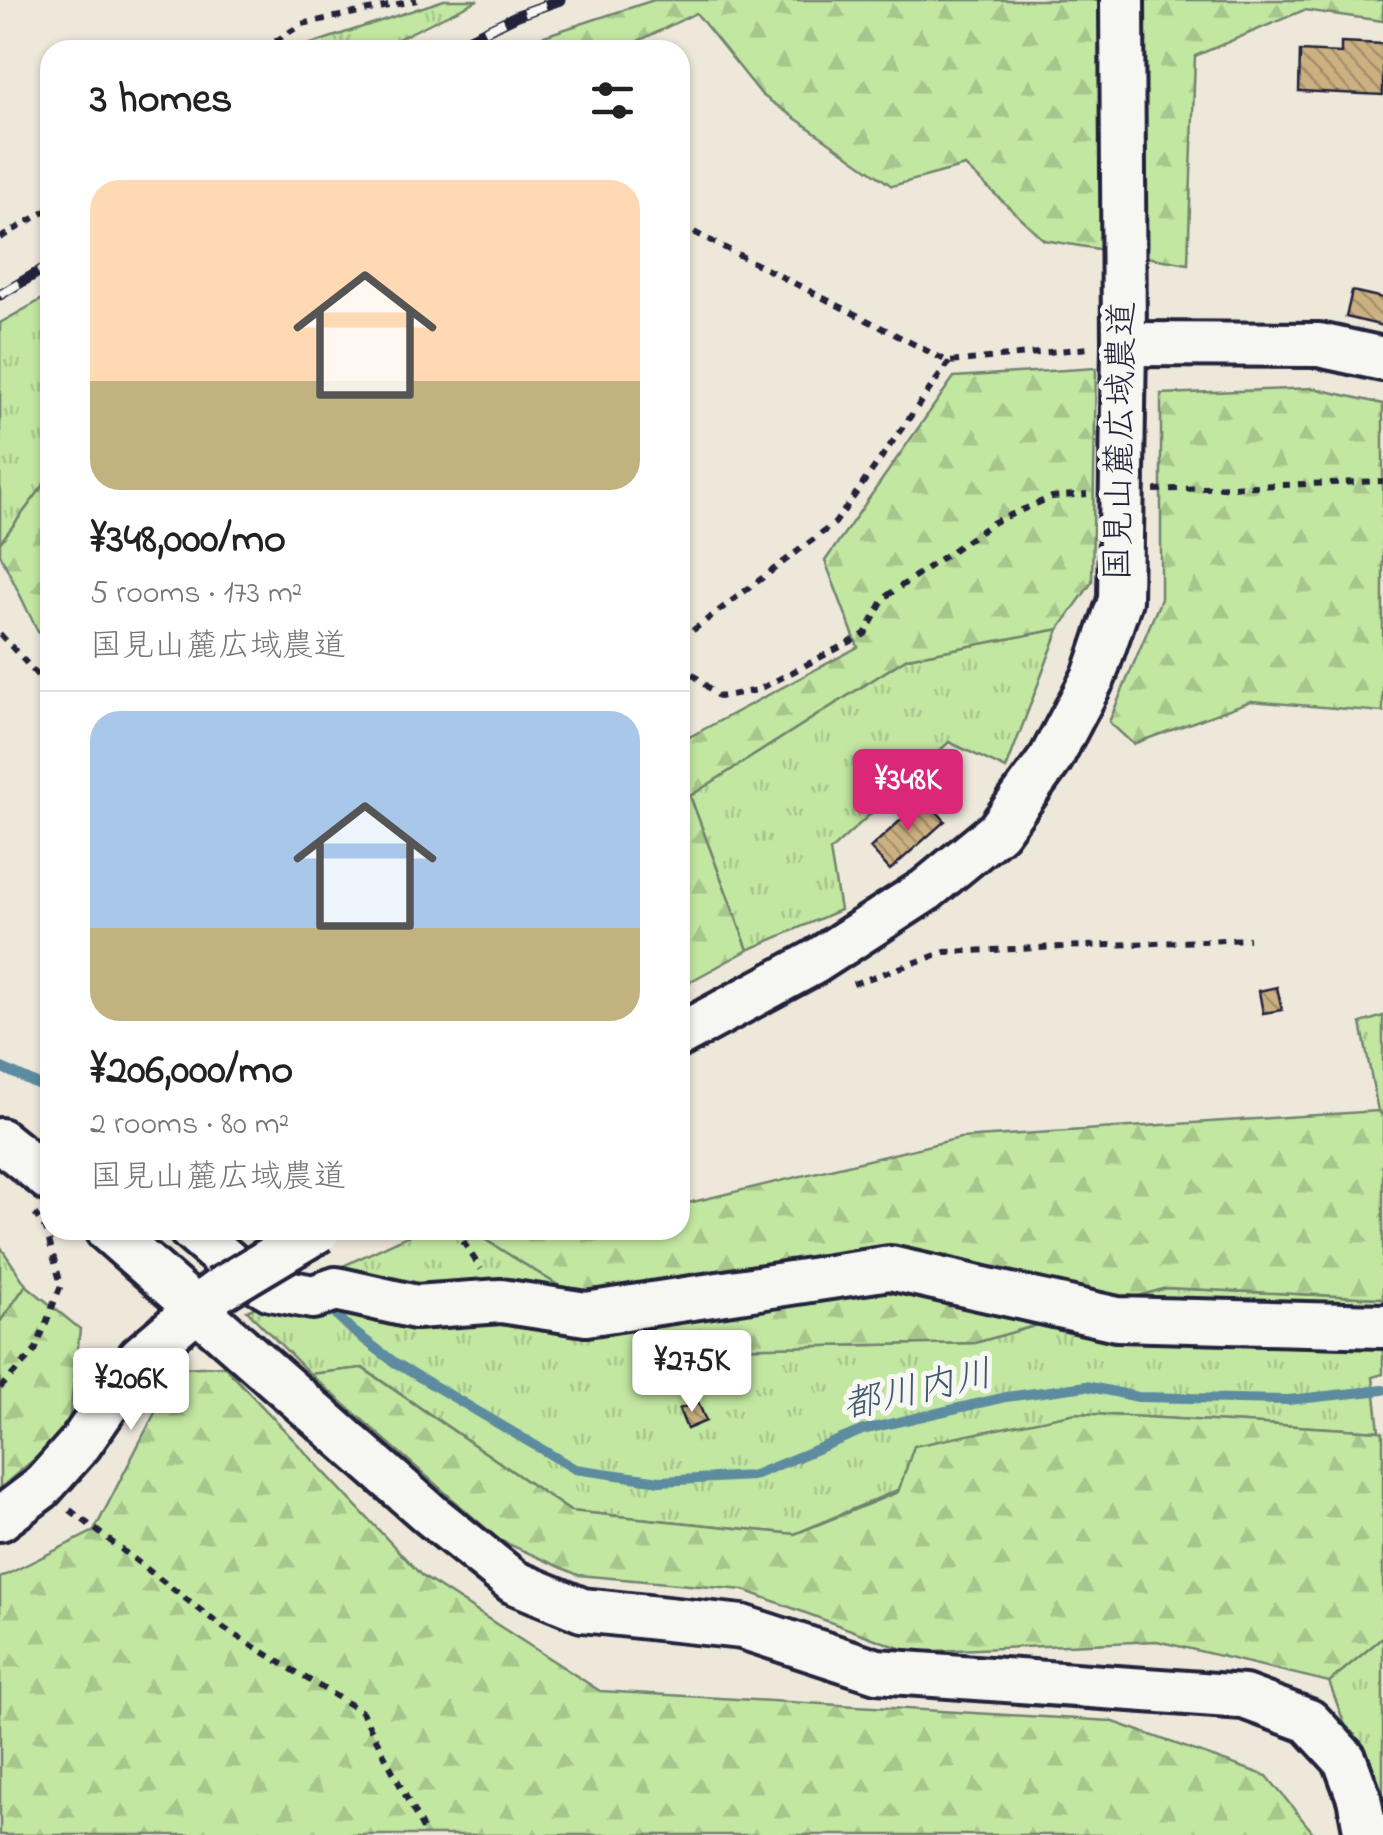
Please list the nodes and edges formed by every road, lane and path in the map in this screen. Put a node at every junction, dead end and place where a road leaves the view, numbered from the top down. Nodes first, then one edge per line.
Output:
1 (417, 0) edge
2 (1122, 7) edge
3 (277, 40) edge
4 (40, 216) edge
5 (690, 230) edge
6 (0, 238) edge
7 (1124, 344) junction
8 (1383, 359) edge
9 (949, 362) junction
10 (1383, 481) edge
11 (1122, 491) junction
12 (690, 632) edge
13 (0, 634) edge
14 (690, 672) edge
15 (40, 678) edge
16 (1249, 939) dead end
17 (814, 962) junction
18 (690, 1030) edge
19 (0, 1140) edge
20 (37, 1190) edge
21 (49, 1240) edge
22 (121, 1240) edge
23 (202, 1240) edge
24 (303, 1240) edge
25 (206, 1299) junction
26 (1383, 1326) edge
27 (0, 1388) edge
28 (41, 1488) junction
29 (0, 1519) edge
30 (426, 1835) edge
31 (1366, 1835) edge

1 - 3 path
2 - 7 street, 国見山麓広域農道
4 - 6 path
5 - 9 path
7 - 8 street
7 - 9 path
7 - 11 street, 国見山麓広域農道
9 - 12 path
10 - 11 path
11 - 14 path
11 - 17 street, 国見山麓広域農道
13 - 15 path
16 - 17 path
17 - 18 street, 国見山麓広域農道
19 - 20 street
21 - 27 path
22 - 25 street
23 - 26 street
24 - 25 street, bridge
25 - 28 street
25 - 31 street
28 - 29 street
28 - 30 path

